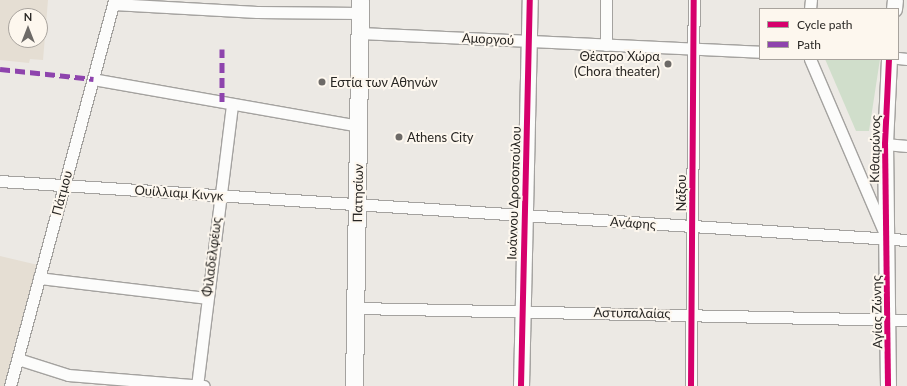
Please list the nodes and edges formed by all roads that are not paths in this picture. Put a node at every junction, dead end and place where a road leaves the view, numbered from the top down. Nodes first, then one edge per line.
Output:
1 (530, 0) edge
2 (606, 0) edge
3 (694, 0) edge
4 (113, 2) edge
5 (360, 7) edge
6 (360, 33) junction
7 (529, 41) junction
8 (606, 45) junction
9 (693, 49) junction
10 (759, 52) edge
11 (810, 60) edge
12 (889, 60) edge
13 (93, 79) junction
14 (232, 104) junction
15 (359, 126) junction
16 (885, 144) junction
17 (907, 146) edge
18 (0, 181) edge
19 (64, 184) junction
20 (220, 196) junction
21 (358, 206) junction
22 (523, 216) junction
23 (692, 226) junction
24 (887, 238) junction
25 (907, 240) edge
26 (39, 278) junction
27 (207, 298) junction
28 (357, 308) junction
29 (521, 311) junction
30 (691, 314) junction
31 (888, 318) junction
32 (907, 320) edge
33 (18, 359) junction
34 (10, 386) edge
35 (197, 386) edge
36 (204, 386) edge
37 (354, 386) edge
38 (521, 386) edge
39 (691, 386) edge
40 (888, 386) edge

1 - 7 street, Ιωάννου Δροσοπούλου
2 - 8 street
3 - 9 street, Νάξου
4 - 5 street
4 - 13 street, Πάτμου
5 - 6 main road, Πατησίων
6 - 7 street, Αμοργού
6 - 15 main road, Πατησίων
7 - 8 street, Αμοργού
7 - 22 street, Ιωάννου Δροσοπούλου
8 - 9 street, Αμοργού
9 - 10 street, Αμοργού
9 - 23 street, Νάξου
11 - 24 street, Αγίας Ζώνης
12 - 16 street, Κιθαιρώνος
13 - 14 street
13 - 19 street, Πάτμου
14 - 15 street
14 - 20 street, Φιλαδελφέως
15 - 21 main road, Πατησίων
16 - 17 street
16 - 24 street, Κιθαιρώνος
18 - 19 street, Ουίλλιαμ Κινγκ
19 - 20 street, Ουίλλιαμ Κινγκ
19 - 26 street, Πάτμου
20 - 21 street, Ουίλλιαμ Κινγκ
20 - 27 street, Φιλαδελφέως
21 - 22 street, Ανάφης
21 - 28 main road, Πατησίων
22 - 23 street, Ανάφης
22 - 29 street, Ιωάννου Δροσοπούλου
23 - 24 street, Ανάφης
23 - 30 street, Νάξου
24 - 25 street, Ανάφης
24 - 31 street, Αγίας Ζώνης
26 - 27 street
26 - 33 street, Πάτμου
27 - 35 street, Φιλαδελφέως
28 - 29 street, Αστυπαλαίας
28 - 37 main road, Πατησίων
29 - 30 street, Αστυπαλαίας
29 - 38 street, Ιωάννου Δροσοπούλου
30 - 31 street, Αστυπαλαίας
30 - 39 street, Νάξου
31 - 32 street, Αστυπαλαίας
31 - 40 street, Αγίας Ζώνης
33 - 34 street, Πάτμου
33 - 35 street
35 - 36 street

